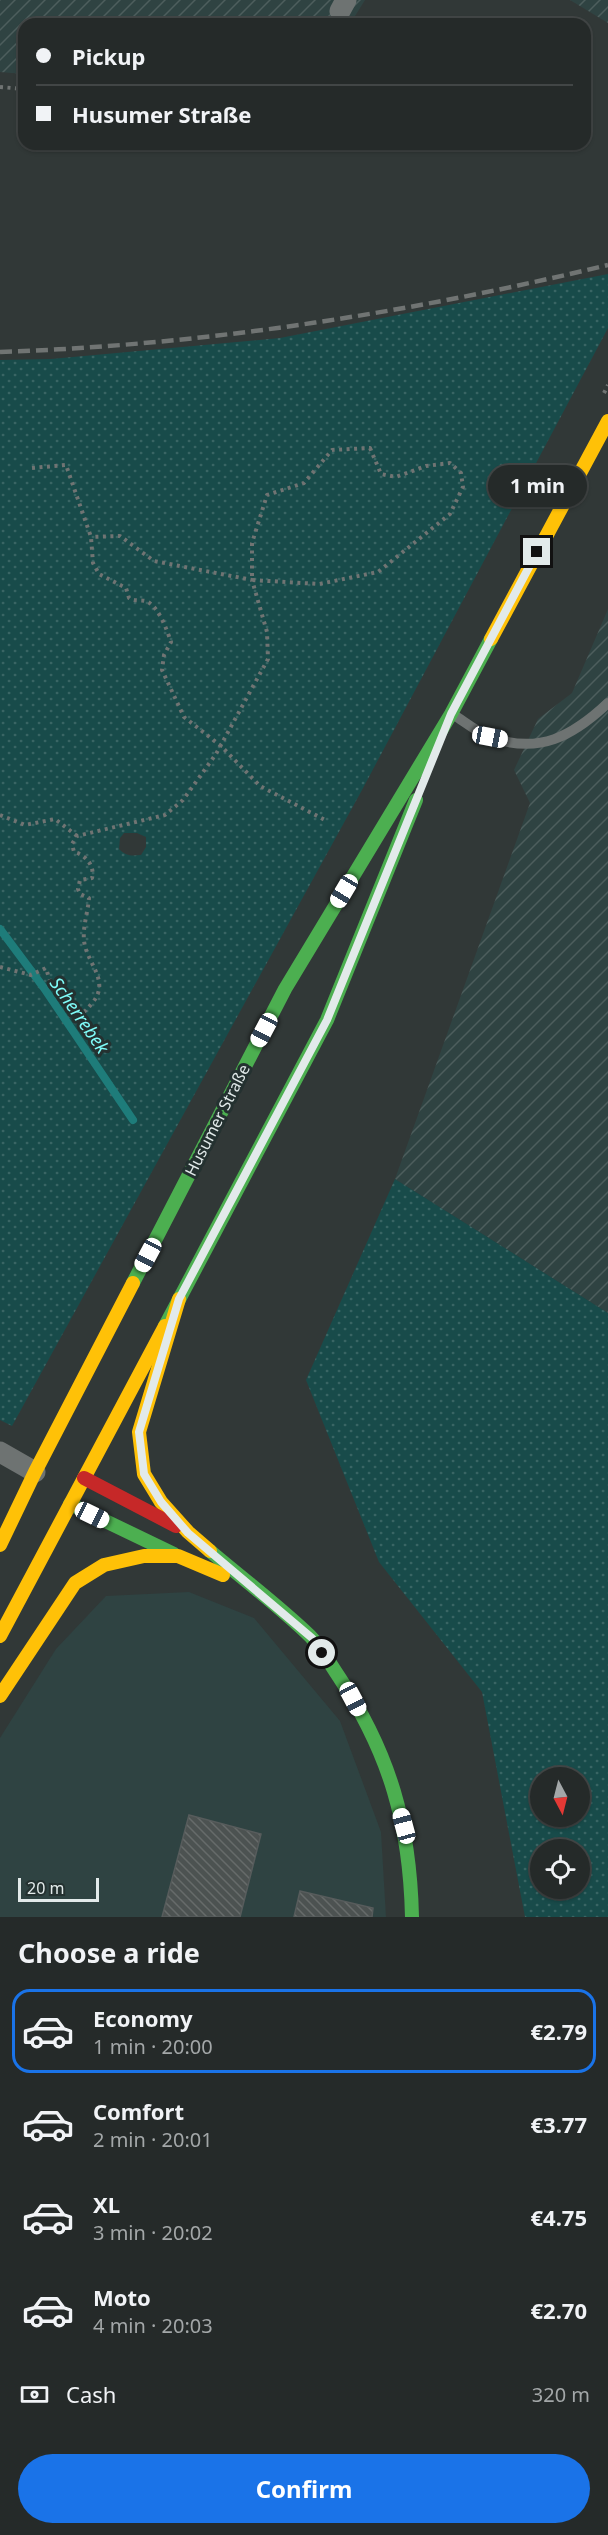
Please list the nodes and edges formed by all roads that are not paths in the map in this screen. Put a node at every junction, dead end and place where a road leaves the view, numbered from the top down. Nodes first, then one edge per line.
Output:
1 (608, 421) edge
2 (608, 704) edge
3 (451, 714) junction
4 (179, 1299) junction
5 (0, 1452) edge
6 (41, 1475) junction
7 (64, 1476) dead end
8 (84, 1478) junction
9 (66, 1500) junction
10 (188, 1533) junction
11 (0, 1545) edge
12 (178, 1556) junction
13 (262, 1594) junction
14 (0, 1636) edge
15 (0, 1696) edge
16 (412, 1917) edge

1 - 3 main road, Husumer Straße
2 - 3 lane
3 - 4 main road, Husumer Straße
3 - 6 main road, Husumer Straße
4 - 8 main road, Husumer Straße
4 - 10 main road
5 - 6 street
6 - 11 main road, Husumer Straße
7 - 8 main road
8 - 9 main road, Husumer Straße
8 - 10 main road
9 - 12 main road
9 - 14 main road, Husumer Straße
10 - 13 main road
12 - 13 main road
12 - 15 main road
13 - 16 main road

